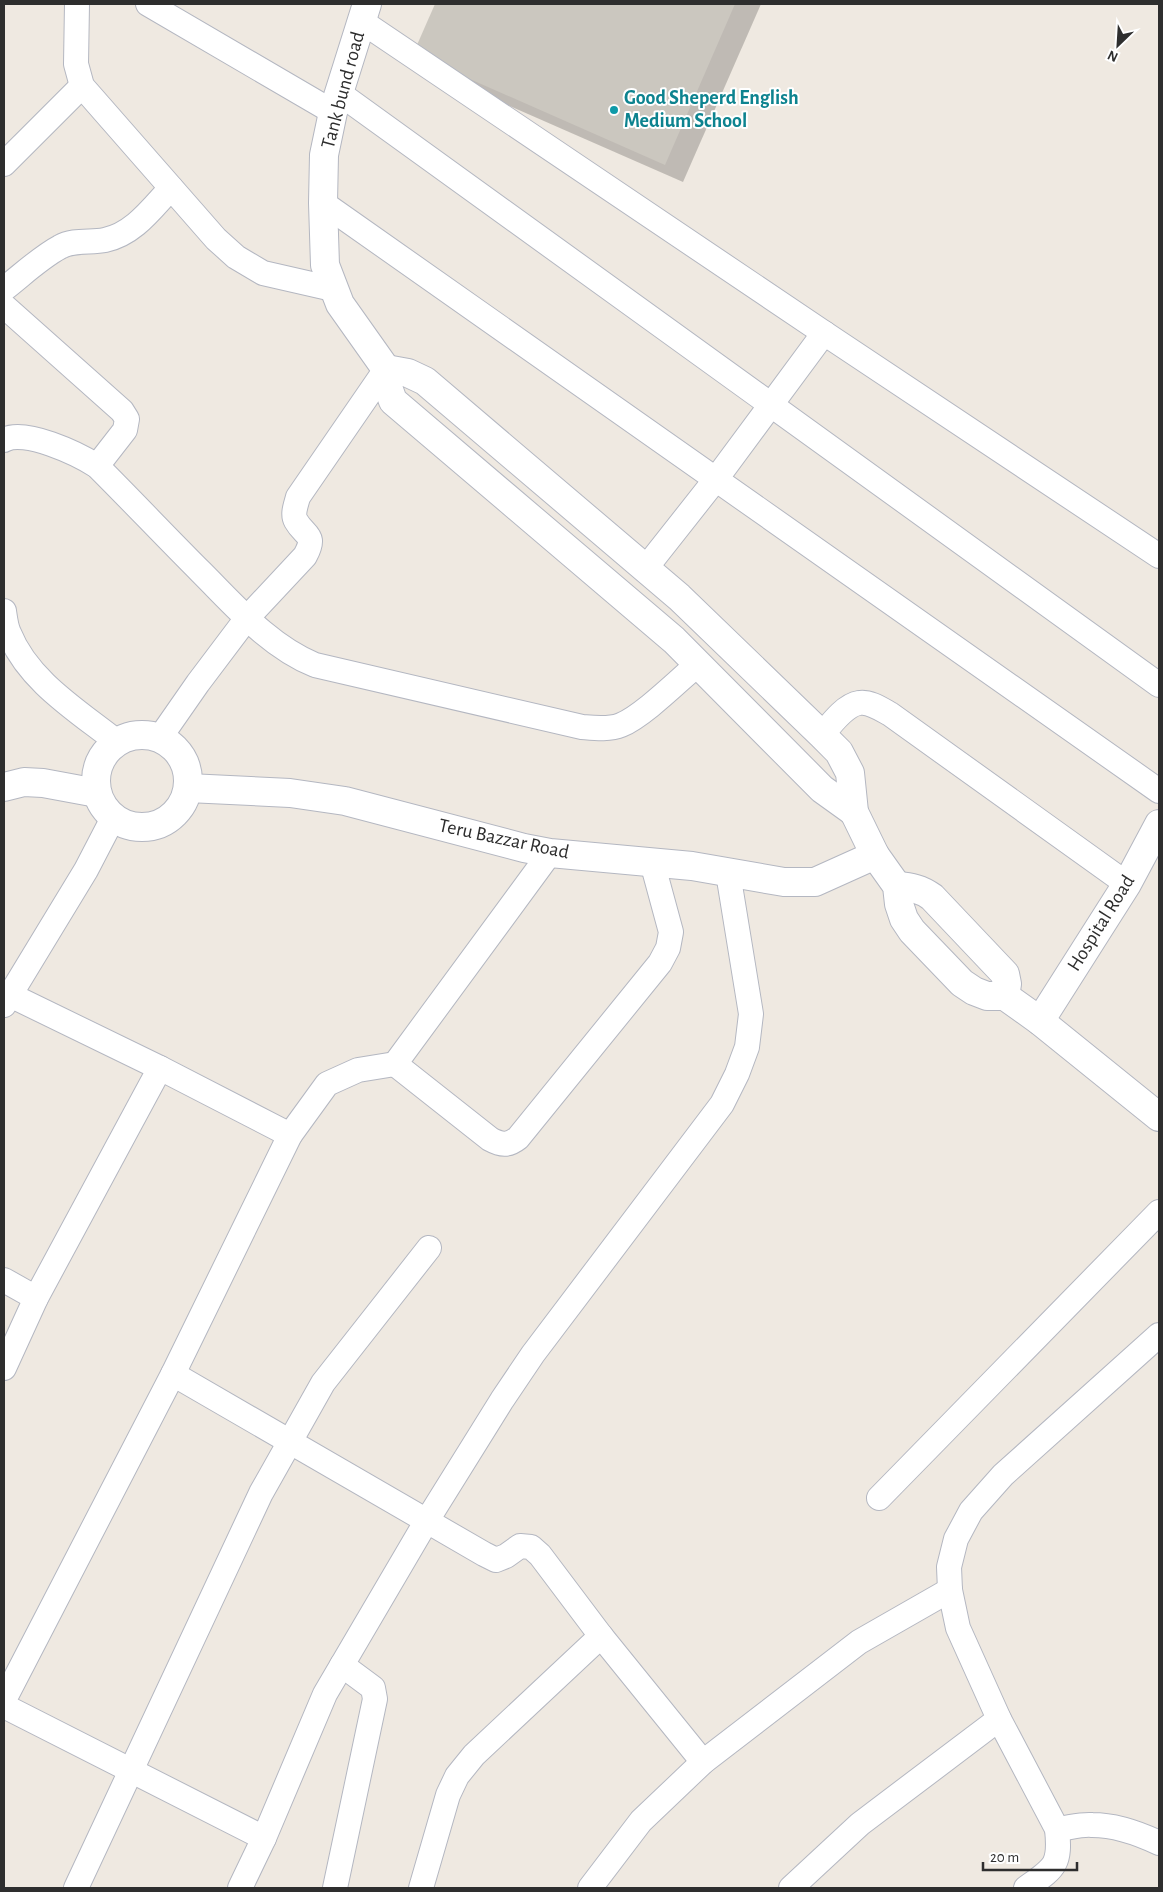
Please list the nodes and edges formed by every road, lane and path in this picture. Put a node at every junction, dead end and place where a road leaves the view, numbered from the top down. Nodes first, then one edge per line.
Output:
1 (77, 4) edge
2 (148, 4) edge
3 (364, 13) edge
4 (82, 86) junction
5 (336, 102) junction
6 (4, 164) edge
7 (171, 188) junction
8 (322, 203) junction
9 (333, 288) junction
10 (4, 289) edge
11 (4, 306) edge
12 (824, 333) junction
13 (386, 369) junction
14 (771, 405) junction
15 (4, 440) edge
16 (97, 466) junction
17 (716, 478) junction
18 (1159, 556) edge
19 (645, 569) junction
20 (4, 611) edge
21 (247, 618) junction
22 (698, 664) junction
23 (1159, 685) edge
24 (822, 734) junction
25 (160, 738) junction
26 (117, 742) junction
27 (4, 787) edge
28 (188, 788) junction
29 (1159, 791) edge
30 (97, 793) junction
31 (854, 812) junction
32 (113, 818) junction
33 (1159, 824) edge
34 (550, 853) junction
35 (875, 855) junction
36 (652, 862) junction
37 (728, 873) junction
38 (1127, 884) junction
39 (897, 886) junction
40 (1005, 996) junction
41 (7, 1000) edge
42 (1040, 1021) junction
43 (395, 1064) junction
44 (160, 1068) junction
45 (1159, 1117) edge
46 (290, 1135) junction
47 (1159, 1212) edge
48 (429, 1248) dead end
49 (4, 1280) edge
50 (36, 1298) junction
51 (1159, 1335) edge
52 (4, 1368) edge
53 (173, 1374) junction
54 (289, 1442) junction
55 (879, 1498) dead end
56 (426, 1522) junction
57 (950, 1590) junction
58 (601, 1636) junction
59 (342, 1665) junction
60 (4, 1700) edge
61 (4, 1706) edge
62 (999, 1720) junction
63 (703, 1762) junction
64 (131, 1769) junction
65 (1057, 1830) junction
66 (264, 1838) junction
67 (1159, 1843) edge
68 (76, 1888) edge
69 (240, 1888) edge
70 (335, 1888) edge
71 (421, 1888) edge
72 (590, 1888) edge
73 (791, 1888) edge
74 (1026, 1888) edge

1 - 4 street
2 - 5 street
3 - 5 street, Tank bund road
3 - 12 street
4 - 6 street
4 - 7 street
5 - 8 street, Tank bund road
5 - 14 street
7 - 9 street
7 - 10 street
8 - 9 street, Tank bund road
8 - 17 street
9 - 13 street, Tank bund road
11 - 16 street
12 - 14 street
12 - 18 street
13 - 19 street
13 - 21 street
13 - 22 street
14 - 17 street
14 - 23 street
15 - 16 street
16 - 21 street
17 - 19 street
17 - 29 street
19 - 24 street
20 - 26 street
21 - 22 street
21 - 25 street
22 - 31 street
24 - 31 street
24 - 38 street
25 - 26 street
25 - 28 street
26 - 30 street
27 - 30 street
28 - 32 street
28 - 34 street, Teru Bazzar Road
30 - 32 street
31 - 35 street
32 - 41 street
33 - 38 street, Hospital Road
34 - 36 street, Teru Bazzar Road
34 - 43 street
35 - 37 street, Teru Bazzar Road
35 - 39 street
36 - 37 street, Teru Bazzar Road
36 - 43 street
37 - 56 street
38 - 42 street, Hospital Road
39 - 40 street
39 - 40 street
40 - 42 street
41 - 44 street
42 - 45 street
43 - 46 street
44 - 46 street
44 - 50 street
46 - 53 street
47 - 55 street
48 - 54 street
49 - 50 street
50 - 52 street
51 - 57 street
53 - 54 street
53 - 60 street
54 - 56 street
54 - 64 street
56 - 58 street
56 - 59 street
57 - 62 street
57 - 63 street
58 - 63 street
58 - 71 street
59 - 66 street
59 - 70 street
61 - 64 street
62 - 65 street
62 - 73 street
63 - 72 street
64 - 66 street
64 - 68 street
65 - 67 street
65 - 74 street
66 - 69 street

